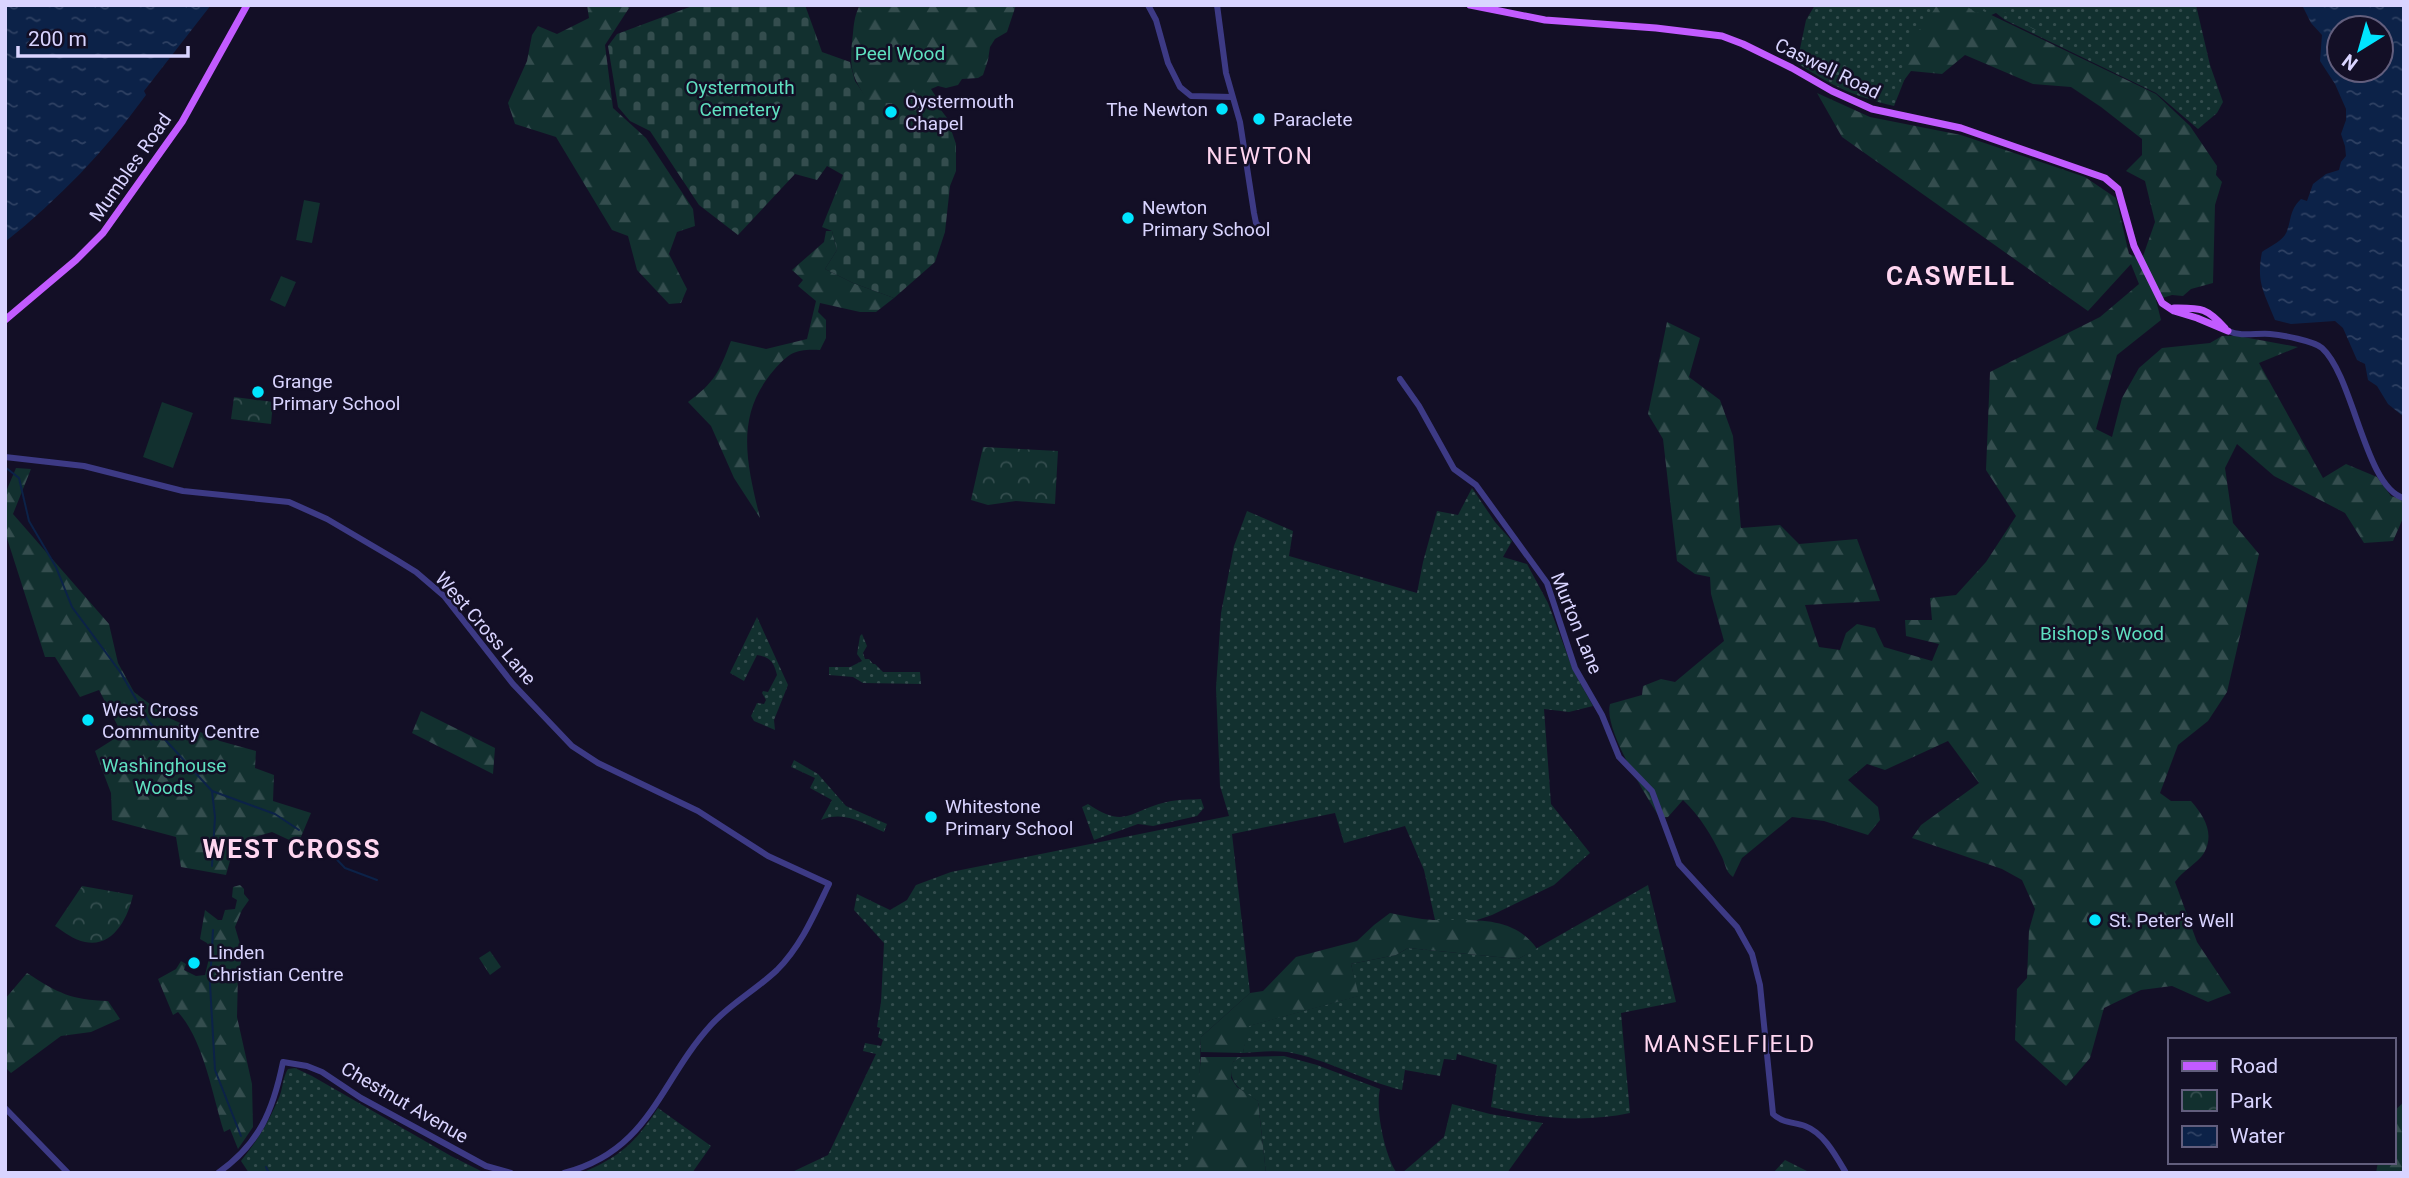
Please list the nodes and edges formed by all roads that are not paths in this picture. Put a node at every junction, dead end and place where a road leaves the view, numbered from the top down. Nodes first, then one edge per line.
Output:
1 (247, 5) edge
2 (1148, 5) edge
3 (1217, 5) edge
4 (1470, 5) edge
5 (1232, 97) junction
6 (1263, 230) dead end
7 (5, 320) edge
8 (2228, 331) joint
9 (1400, 379) dead end
10 (5, 457) edge
11 (2404, 498) edge
12 (5, 1108) edge
13 (68, 1173) edge
14 (218, 1173) edge
15 (511, 1173) edge
16 (565, 1173) edge
17 (1846, 1173) edge

1 - 7 main road, Mumbles Road
2 - 5 street
3 - 5 street
4 - 8 main road, Caswell Road
5 - 6 street
8 - 11 street, Caswell Road
9 - 17 street, Murton Lane
10 - 16 street, West Cross Lane
12 - 13 street
14 - 15 street, Chestnut Avenue

